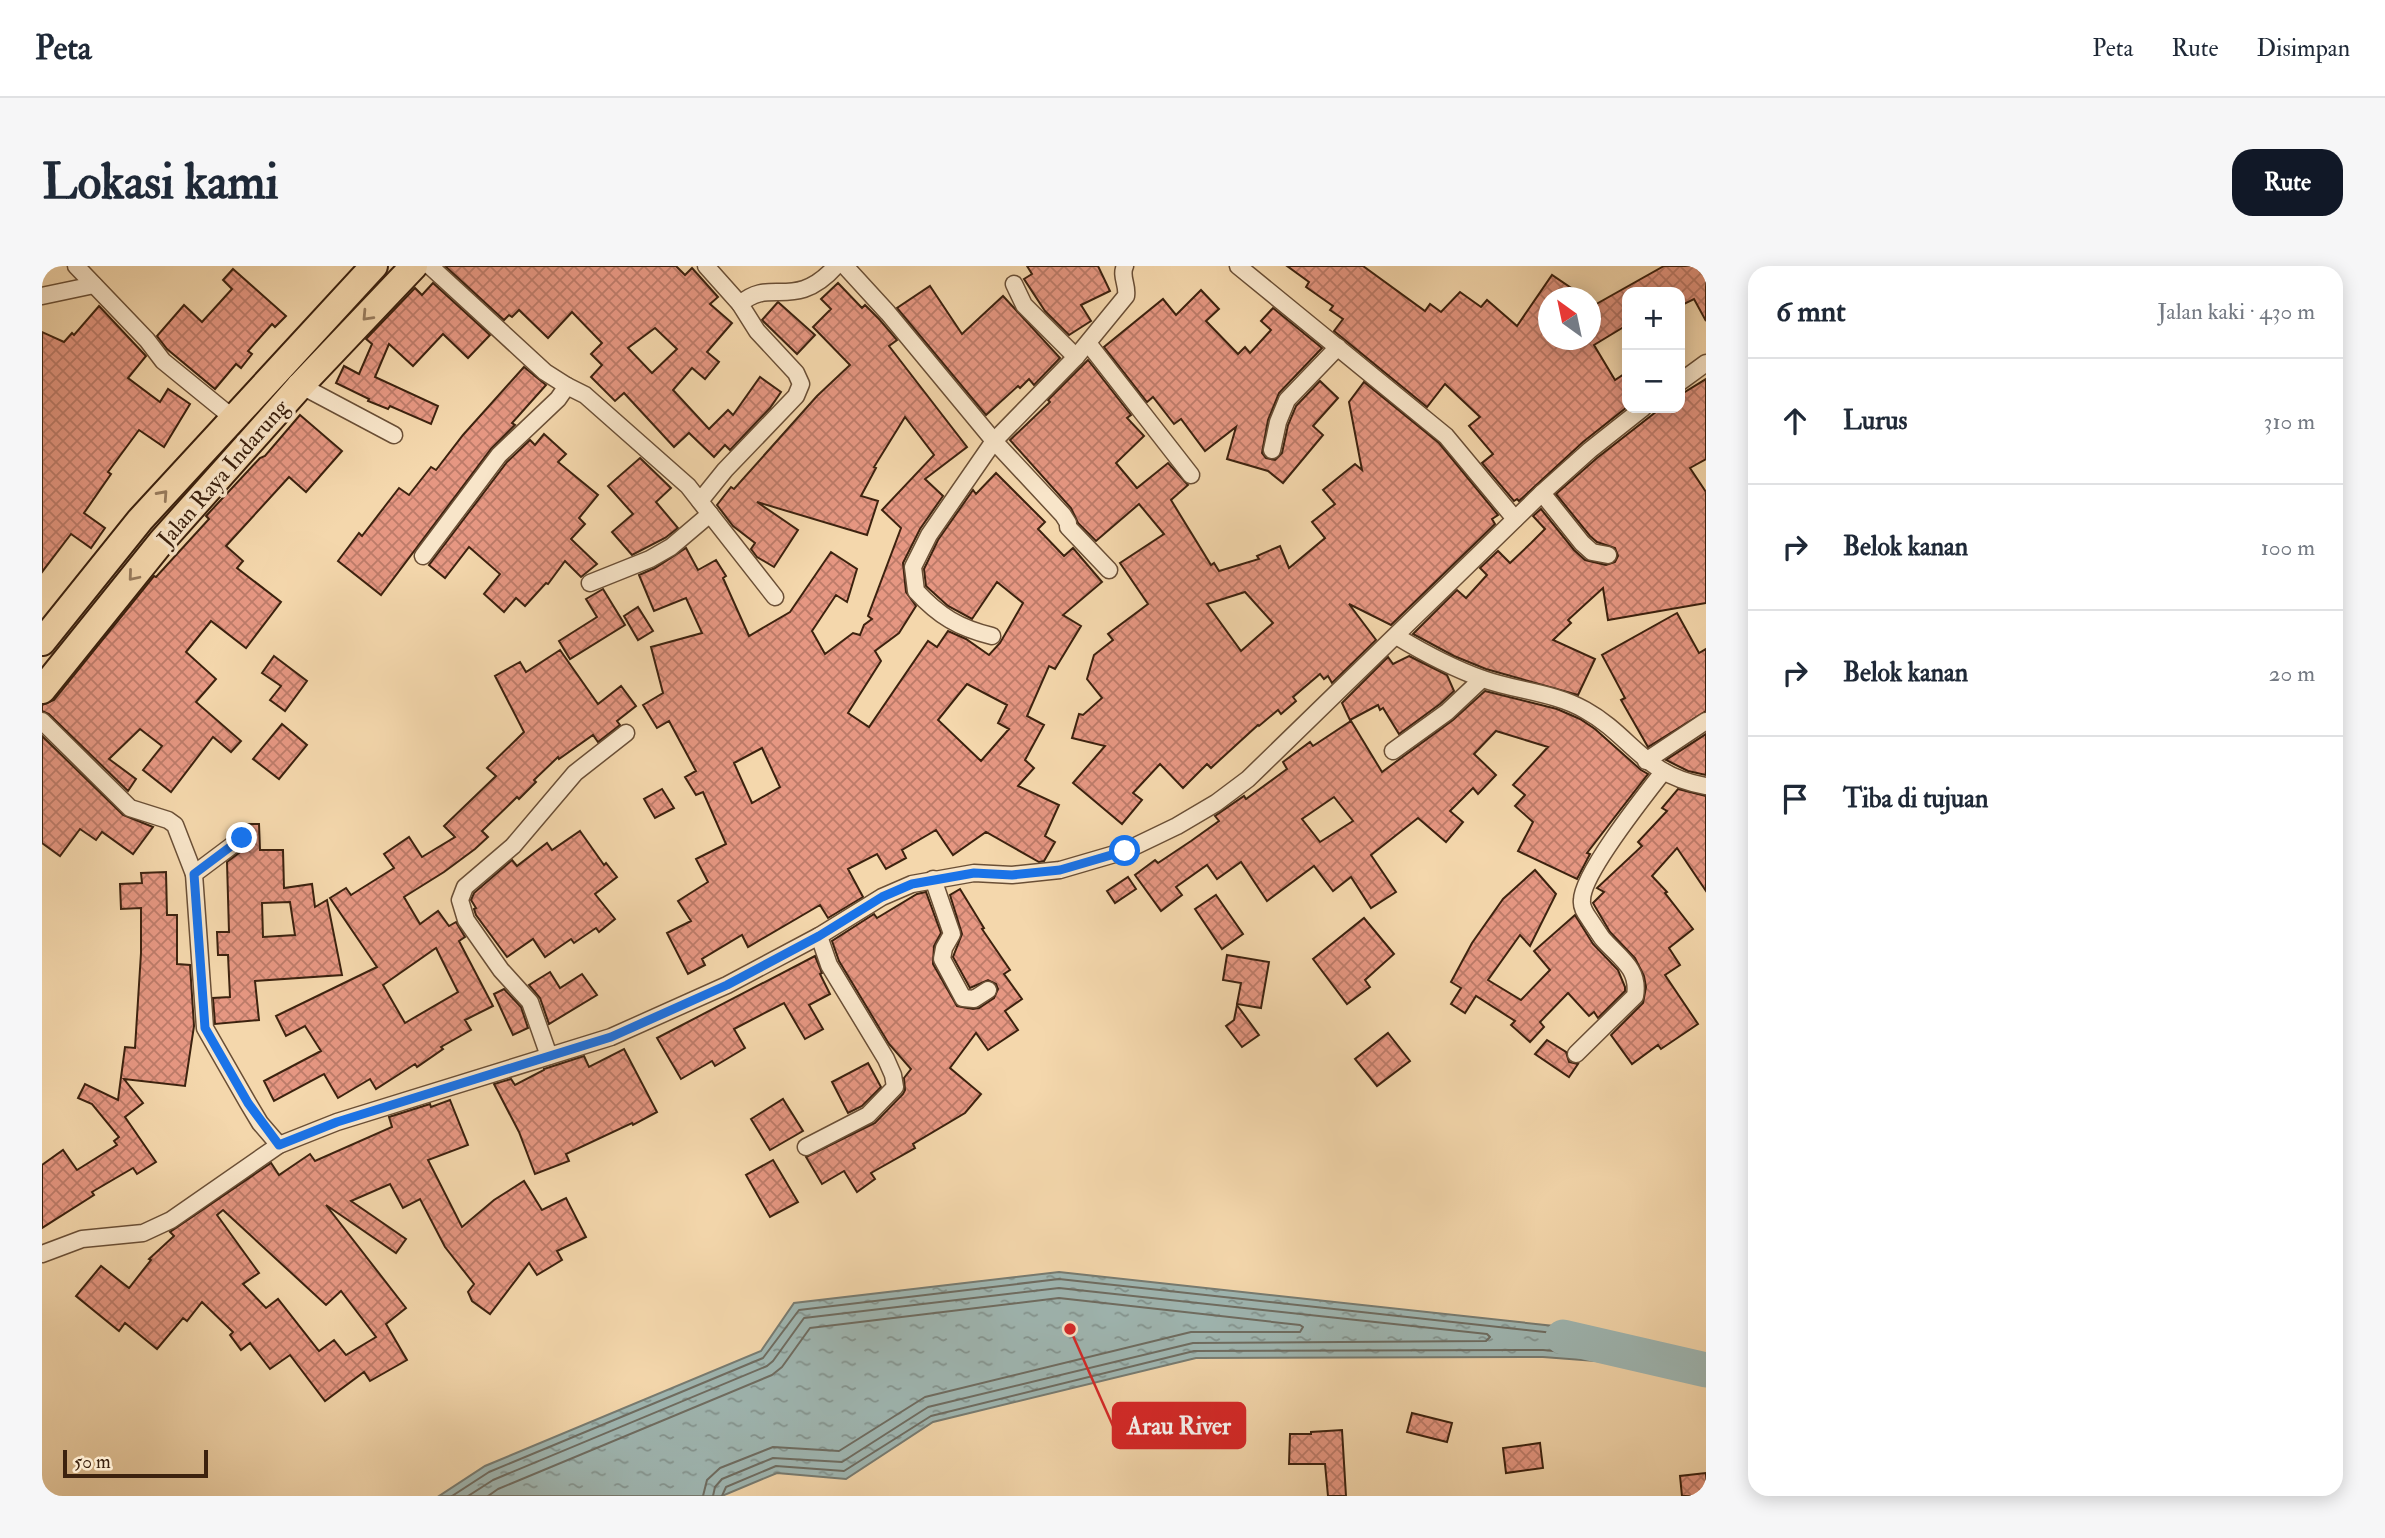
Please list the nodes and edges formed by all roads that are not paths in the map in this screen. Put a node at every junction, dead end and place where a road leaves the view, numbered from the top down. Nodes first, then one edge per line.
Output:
1 (76, 266) edge
2 (374, 266) edge
3 (414, 266) edge
4 (430, 266) edge
5 (706, 266) edge
6 (836, 266) edge
7 (845, 266) edge
8 (1125, 266) edge
9 (1238, 266) edge
10 (1014, 284) dead end
11 (94, 285) junction
12 (42, 296) edge
13 (740, 304) junction
14 (1088, 343) junction
15 (1338, 347) junction
16 (1076, 357) junction
17 (1704, 369) edge
18 (275, 371) junction
19 (1685, 379) edge
20 (301, 385) junction
21 (567, 386) junction
22 (1637, 413) edge
23 (233, 418) junction
24 (394, 435) dead end
25 (994, 441) junction
26 (1272, 450) dead end
27 (1191, 475) dead end
28 (1542, 493) junction
29 (705, 508) junction
30 (1515, 519) junction
31 (1608, 555) dead end
32 (423, 556) dead end
33 (1110, 570) dead end
34 (590, 583) dead end
35 (775, 597) dead end
36 (992, 636) dead end
37 (1396, 636) junction
38 (46, 637) edge
39 (73, 648) junction
40 (1482, 679) junction
41 (42, 690) edge
42 (42, 721) edge
43 (1706, 721) edge
44 (626, 733) dead end
45 (1393, 751) dead end
46 (1646, 761) junction
47 (1663, 772) junction
48 (1706, 786) edge
49 (242, 838) dead end
50 (194, 874) junction
51 (933, 880) junction
52 (819, 936) junction
53 (988, 990) dead end
54 (1576, 1054) dead end
55 (549, 1056) junction
56 (279, 1145) junction
57 (806, 1146) dead end
58 (42, 1254) edge

1 - 11 street
2 - 18 highway, Jalan Raya Indarung
3 -> 20 highway, Jalan Raya Indarung
4 - 21 street
5 - 13 street
6 - 13 street
7 - 25 street
8 - 14 street
9 - 15 street
10 - 16 street
11 - 12 street
11 - 23 street
13 - 29 street
14 - 16 street
14 - 27 street
15 - 26 street
15 - 30 street
16 - 25 street
17 - 19 street
18 - 20 street
18 - 23 highway, Jalan Raya Indarung
20 - 24 street
20 -> 39 highway, Jalan Raya Indarung
21 - 29 street
21 - 32 street
22 - 28 street
38 -> 23 highway, Jalan Raya Indarung
25 - 33 street
25 - 36 street
28 - 30 street
28 - 31 street
29 - 34 street
29 - 35 street
30 - 37 street
37 - 40 street
37 - 51 street
38 - 39 highway
39 - 41 highway, Jalan Raya Indarung
40 - 45 street
40 - 46 street
42 - 50 street
43 - 46 street
44 - 55 street
46 - 47 street
47 - 48 street
47 - 54 street
49 - 50 street
50 - 56 street
51 - 52 street
51 - 53 street
52 - 55 street
52 - 57 street
55 - 56 street
56 - 58 street

